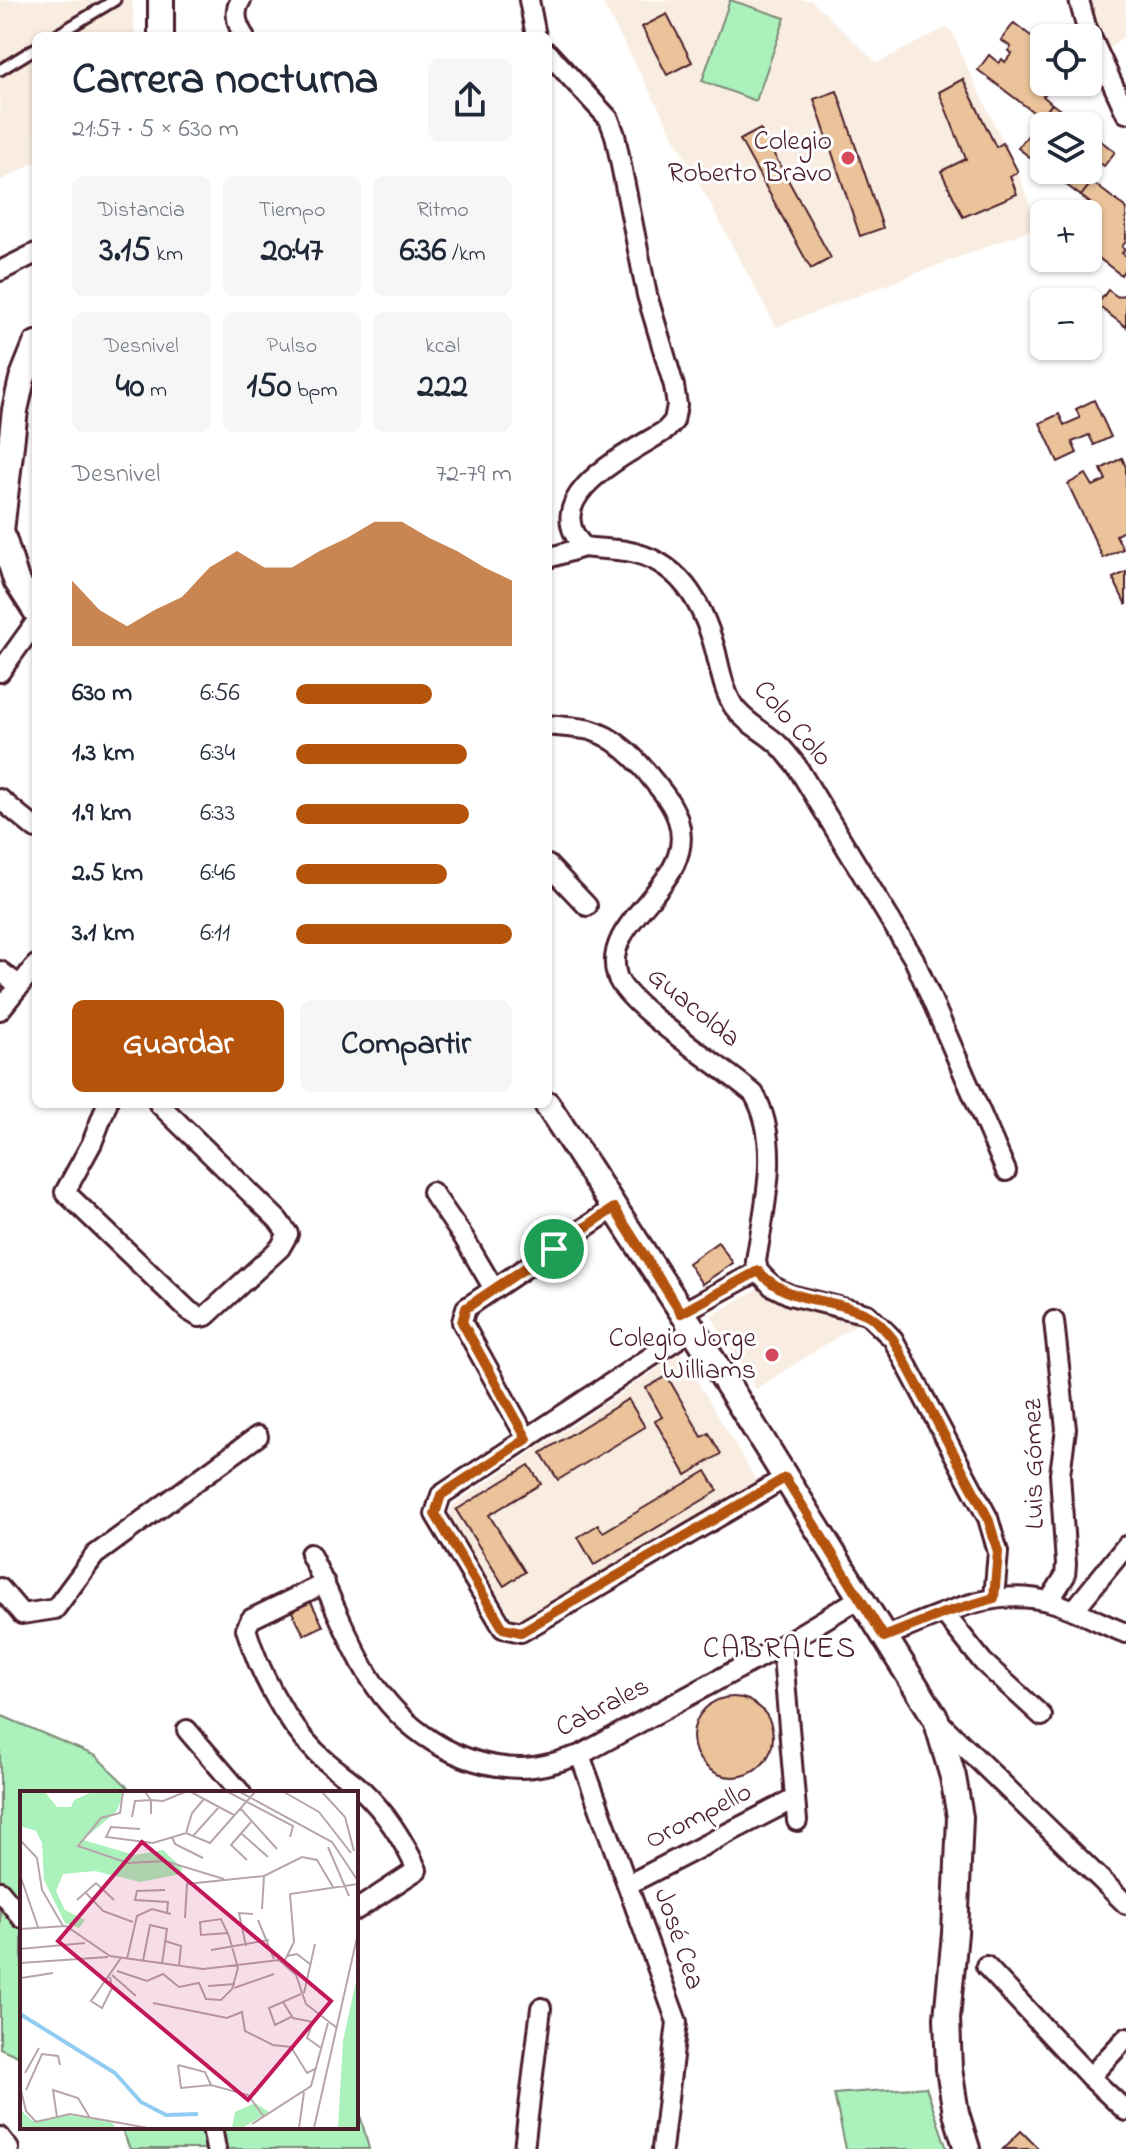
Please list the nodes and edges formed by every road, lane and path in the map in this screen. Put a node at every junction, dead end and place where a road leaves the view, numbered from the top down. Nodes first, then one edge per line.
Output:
1 (115, 0) edge
2 (161, 0) edge
3 (241, 0) edge
4 (529, 0) edge
5 (1079, 0) edge
6 (62, 32) edge
7 (161, 32) edge
8 (242, 32) edge
9 (535, 32) edge
10 (32, 50) edge
11 (552, 57) edge
12 (0, 70) edge
13 (1126, 113) edge
14 (32, 255) edge
15 (0, 271) edge
16 (32, 354) edge
17 (584, 547) junction
18 (552, 557) edge
19 (32, 605) edge
20 (32, 628) edge
21 (0, 672) edge
22 (552, 726) edge
23 (0, 799) edge
24 (32, 826) edge
25 (552, 869) edge
26 (587, 906) dead end
27 (32, 970) edge
28 (0, 971) edge
29 (20, 986) junction
30 (0, 1010) edge
31 (105, 1108) edge
32 (163, 1108) edge
33 (550, 1108) edge
34 (1006, 1171) dead end
35 (432, 1192) dead end
36 (614, 1208) junction
37 (758, 1271) junction
38 (494, 1289) junction
39 (687, 1321) junction
40 (1054, 1321) dead end
41 (258, 1436) dead end
42 (527, 1439) junction
43 (785, 1478) junction
44 (1126, 1546) edge
45 (310, 1554) dead end
46 (325, 1583) junction
47 (0, 1588) edge
48 (860, 1598) junction
49 (994, 1598) junction
50 (1049, 1601) junction
51 (1074, 1610) junction
52 (944, 1613) junction
53 (1126, 1633) edge
54 (884, 1637) junction
55 (782, 1645) junction
56 (1042, 1716) dead end
57 (936, 1719) junction
58 (187, 1730) dead end
59 (580, 1755) junction
60 (239, 1791) edge
61 (794, 1799) junction
62 (797, 1821) dead end
63 (629, 1884) junction
64 (0, 1891) edge
65 (1126, 1904) edge
66 (358, 1909) edge
67 (20, 1916) edge
68 (986, 1966) dead end
69 (541, 2008) dead end
70 (1126, 2038) edge
71 (1090, 2077) junction
72 (1126, 2111) edge
73 (212, 2129) edge
74 (0, 2137) edge
75 (9, 2149) edge
76 (216, 2149) edge
77 (524, 2149) edge
78 (662, 2149) edge
79 (967, 2149) edge

1 - 6 lane
2 - 7 main road
3 - 8 street
4 - 9 street
5 - 13 street
10 - 12 lane
11 - 17 street
14 - 15 street
16 - 19 main road
17 - 18 street
17 - 34 street, Colo Colo
20 - 21 street
22 - 37 street, Guacolda
23 - 24 street
25 - 26 street
27 - 29 street
28 - 29 street
29 - 30 street
31 - 32 street
33 - 36 main road
35 - 38 street
36 - 38 street
36 - 39 main road
37 - 39 street
37 - 49 street
38 - 42 street
39 - 42 street
39 - 43 main road
40 - 50 street, Luis Gómez
41 - 47 street
42 - 43 street
43 - 48 main road
44 - 51 street
45 - 46 street, Cabrales
46 - 59 street, Cabrales
46 - 66 street
48 - 54 main road
48 - 55 street, Cabrales
49 - 50 street
49 - 52 street
50 - 51 street
51 - 53 street
52 - 54 street
52 - 56 street
54 - 57 main road
55 - 59 street, Cabrales
55 - 61 street, Orompello
57 - 65 street
57 - 79 main road
58 - 60 street
59 - 63 street, José Cea
61 - 62 street, Orompello
61 - 63 street, Orompello
63 - 78 street, José Cea
64 - 67 street
68 - 71 street
69 - 77 street
70 - 71 street
71 - 72 street
73 - 76 street
74 - 75 street

